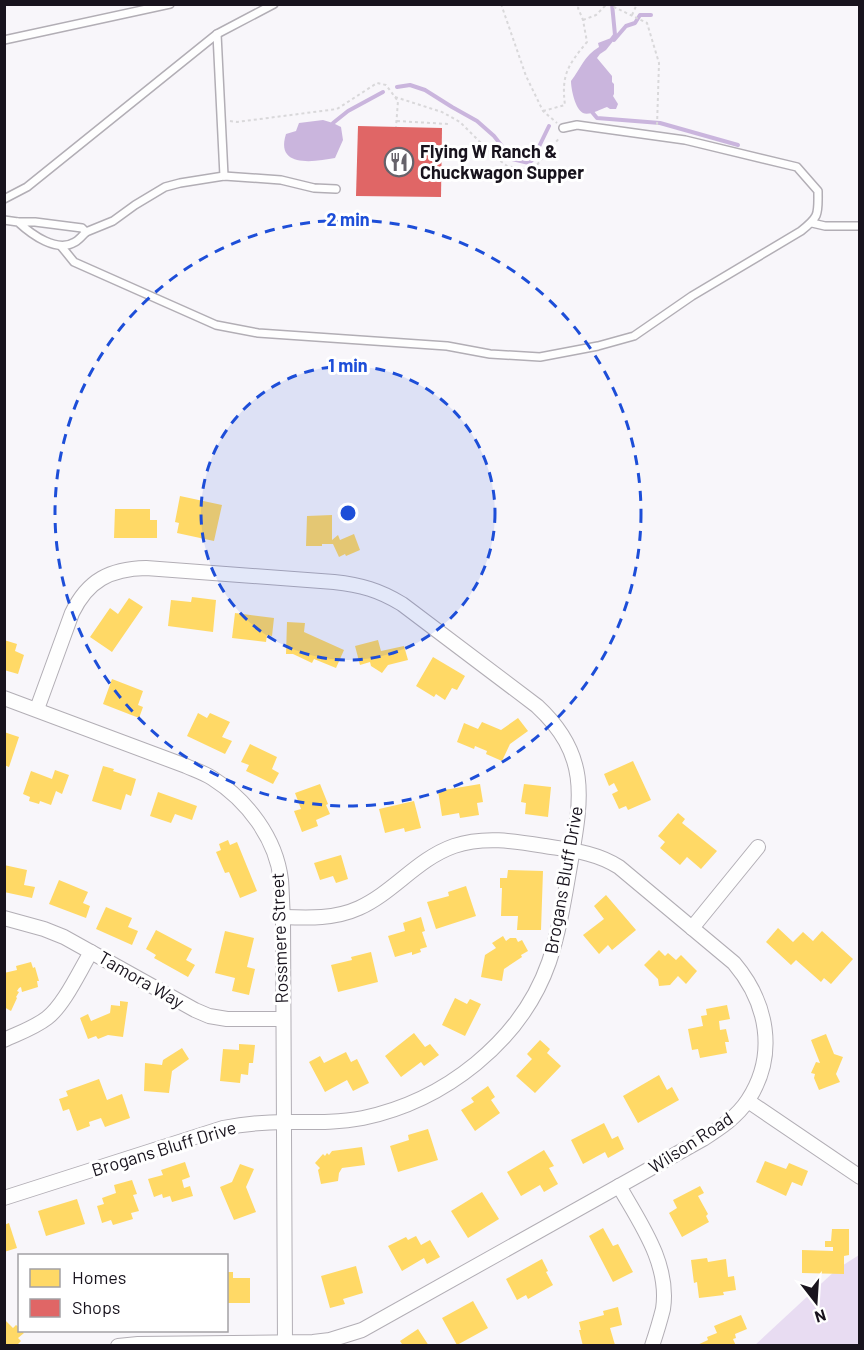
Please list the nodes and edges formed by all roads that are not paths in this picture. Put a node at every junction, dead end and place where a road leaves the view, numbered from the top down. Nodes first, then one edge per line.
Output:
1 (170, 4) edge
2 (274, 4) edge
3 (217, 34) junction
4 (4, 40) edge
5 (563, 128) road end
6 (224, 176) junction
7 (336, 189) dead end
8 (4, 200) edge
9 (4, 220) edge
10 (18, 222) junction
11 (812, 223) junction
12 (860, 226) edge
13 (86, 232) junction
14 (61, 246) junction
15 (4, 698) edge
16 (37, 710) junction
17 (758, 847) dead end
18 (573, 850) junction
19 (283, 917) junction
20 (4, 918) edge
21 (692, 928) junction
22 (91, 952) junction
23 (283, 1019) junction
24 (4, 1040) edge
25 (748, 1101) junction
26 (283, 1122) junction
27 (860, 1177) edge
28 (619, 1186) junction
29 (4, 1198) edge
30 (285, 1343) edge
31 (118, 1346) edge
32 (652, 1346) edge

1 - 4 lane
2 - 3 lane
3 - 6 lane
3 - 8 lane
5 - 11 lane
6 - 7 lane
6 - 13 lane
9 - 10 lane
10 - 13 lane
10 - 14 lane
11 - 12 lane
11 - 14 lane
13 - 14 lane
15 - 16 street, Rossmere Street
16 - 18 street, Brogans Bluff Drive
16 - 19 street, Rossmere Street
17 - 21 street
18 - 19 street, Wilson Road
18 - 21 street, Wilson Road
18 - 26 street, Brogans Bluff Drive
19 - 23 street, Rossmere Street
20 - 22 street, Tamora Way
21 - 25 street, Wilson Road
22 - 23 street, Tamora Way
22 - 24 street
23 - 26 street, Rossmere Street
25 - 27 street
25 - 28 street, Wilson Road
26 - 29 street, Brogans Bluff Drive
26 - 30 street, Rossmere Street
28 - 30 street, Wilson Road
28 - 32 street
30 - 31 street, Wilson Road

